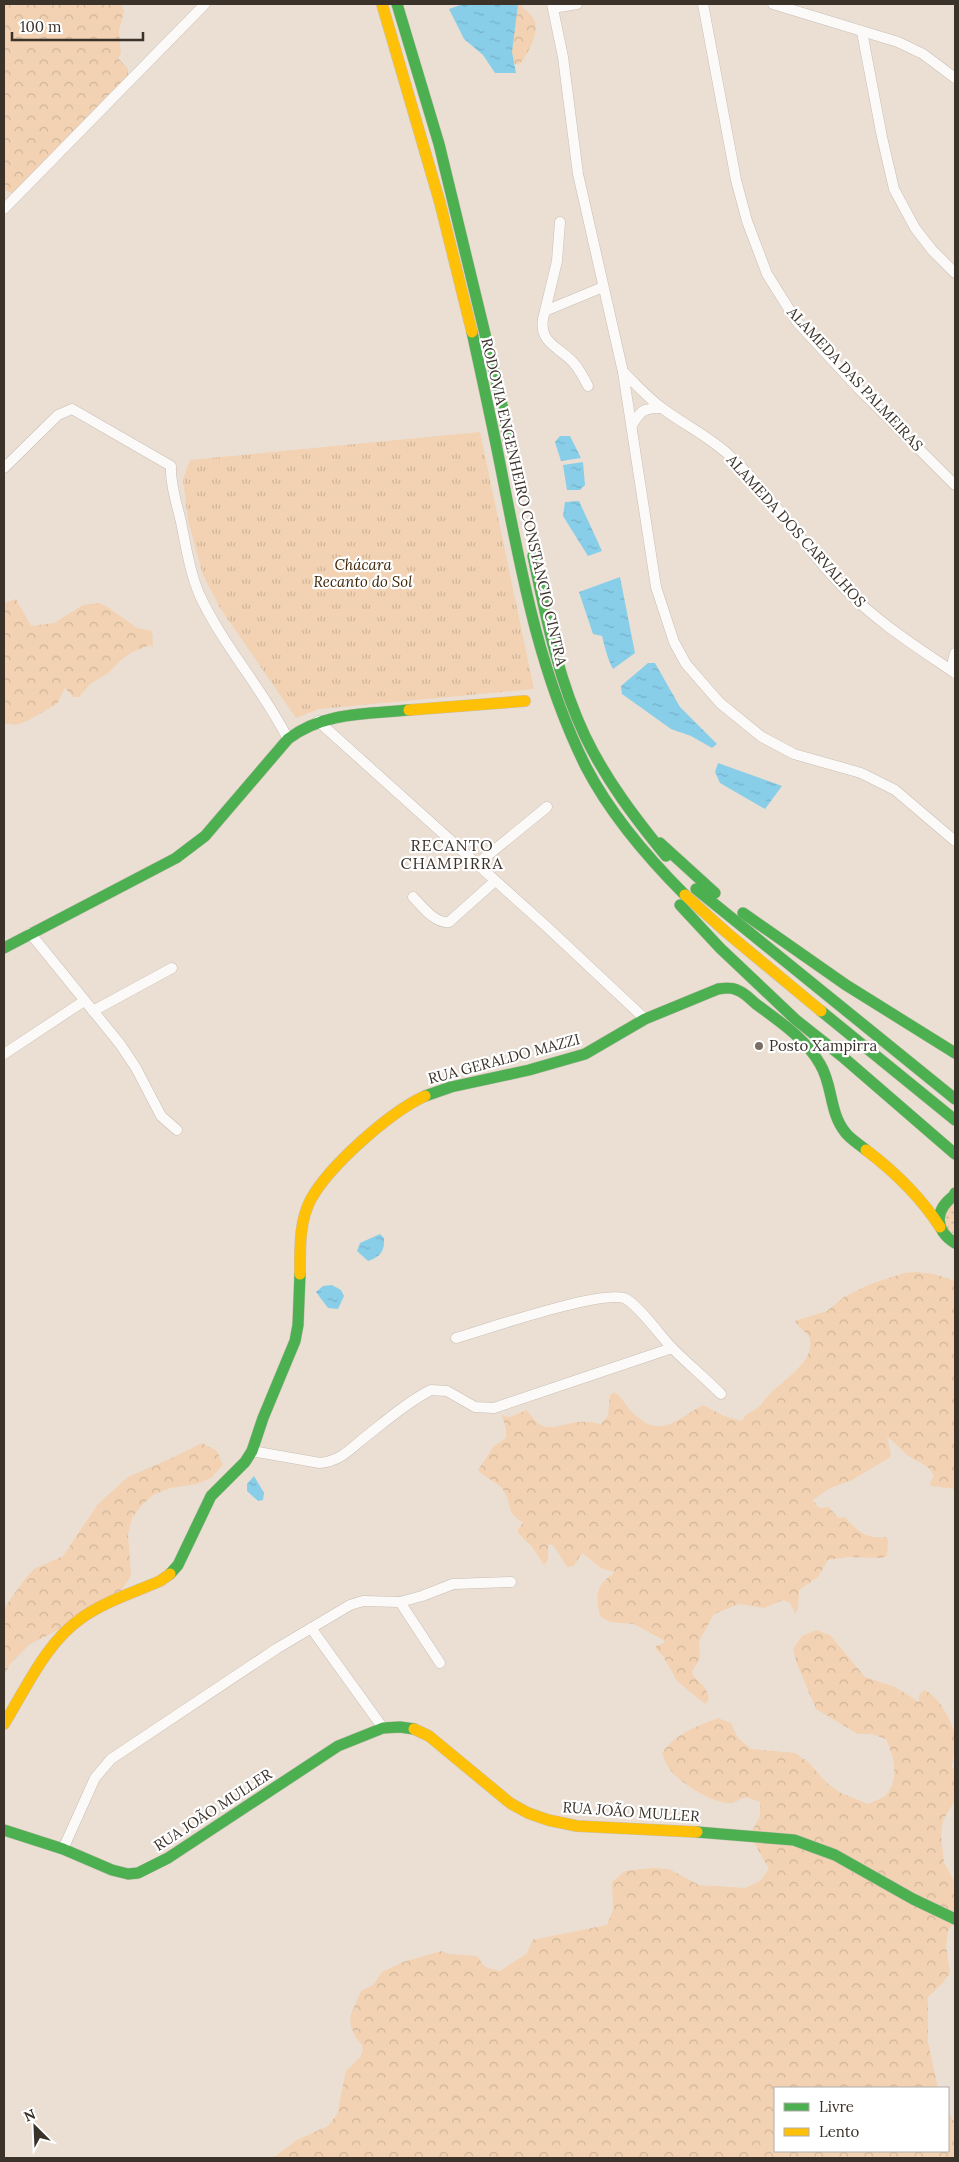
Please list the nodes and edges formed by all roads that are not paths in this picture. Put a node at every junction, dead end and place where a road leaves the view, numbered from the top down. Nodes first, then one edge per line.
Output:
1 (205, 4) edge
2 (382, 4) edge
3 (397, 4) edge
4 (577, 4) edge
5 (703, 4) edge
6 (773, 4) edge
7 (553, 6) edge
8 (862, 32) junction
9 (955, 78) edge
10 (4, 209) edge
11 (560, 222) dead end
12 (955, 273) edge
13 (603, 287) junction
14 (545, 311) junction
15 (623, 372) junction
16 (588, 386) dead end
17 (661, 408) junction
18 (632, 425) junction
19 (511, 455) dead end
20 (4, 468) edge
21 (955, 485) edge
22 (530, 542) dead end
23 (955, 653) edge
24 (953, 672) edge
25 (525, 701) dead end
26 (318, 721) junction
27 (288, 739) junction
28 (547, 807) dead end
29 (645, 831) junction
30 (955, 841) edge
31 (638, 843) junction
32 (477, 864) junction
33 (495, 880) junction
34 (413, 897) dead end
35 (30, 933) junction
36 (4, 948) edge
37 (172, 968) dead end
38 (84, 1001) junction
39 (93, 1011) junction
40 (645, 1019) junction
41 (955, 1053) edge
42 (4, 1054) edge
43 (955, 1100) edge
44 (955, 1120) edge
45 (177, 1130) dead end
46 (955, 1154) edge
47 (914, 1190) junction
48 (946, 1196) edge
49 (940, 1227) junction
50 (955, 1243) edge
51 (456, 1338) dead end
52 (672, 1348) junction
53 (721, 1394) dead end
54 (252, 1451) junction
55 (511, 1582) dead end
56 (400, 1602) junction
57 (311, 1628) junction
58 (440, 1663) dead end
59 (4, 1724) edge
60 (383, 1728) junction
61 (4, 1830) edge
62 (63, 1848) junction
63 (955, 1919) edge

1 - 10 street
2 - 31 main road, RODOVIA ENGENHEIRO CONSTANCIO CINTRA
3 - 19 main road, RODOVIA ENGENHEIRO CONSTANCIO CINTRA
4 - 7 street
5 - 21 street, ALAMEDA DAS PALMEIRAS
6 - 8 street
7 - 13 street
8 - 9 street
8 - 12 street
11 - 14 street
13 - 14 street
13 - 15 street
14 - 16 street
15 - 17 street, ALAMEDA DOS CARVALHOS
15 - 18 street
17 - 18 street
17 - 24 street, ALAMEDA DOS CARVALHOS
18 - 30 street
20 - 27 street
22 - 29 main road, RODOVIA ENGENHEIRO CONSTANCIO CINTRA
23 - 24 street
25 - 26 main road
26 - 27 main road
26 - 32 street
27 - 35 main road
28 - 32 street
29 - 41 main road
29 - 43 main road, RODOVIA ENGENHEIRO CONSTANCIO CINTRA
31 - 44 main road, RODOVIA ENGENHEIRO CONSTANCIO CINTRA
31 - 46 main road
32 - 33 street
33 - 34 street
33 - 40 street
35 - 36 main road
35 - 38 street
37 - 39 street
38 - 39 street
38 - 42 street
39 - 45 street
40 - 47 main road, RUA GERALDO MAZZI
40 - 54 main road, RUA GERALDO MAZZI
47 - 48 main road
47 - 49 main road
48 - 49 main road
49 - 50 main road
51 - 52 street
52 - 53 street
52 - 54 street
54 - 59 main road, RUA GERALDO MAZZI
55 - 56 street
56 - 57 street
56 - 58 street
57 - 60 street
57 - 62 street
60 - 62 main road, RUA JOÃO MULLER
60 - 63 main road, RUA JOÃO MULLER
61 - 62 main road, RUA JOÃO MULLER

